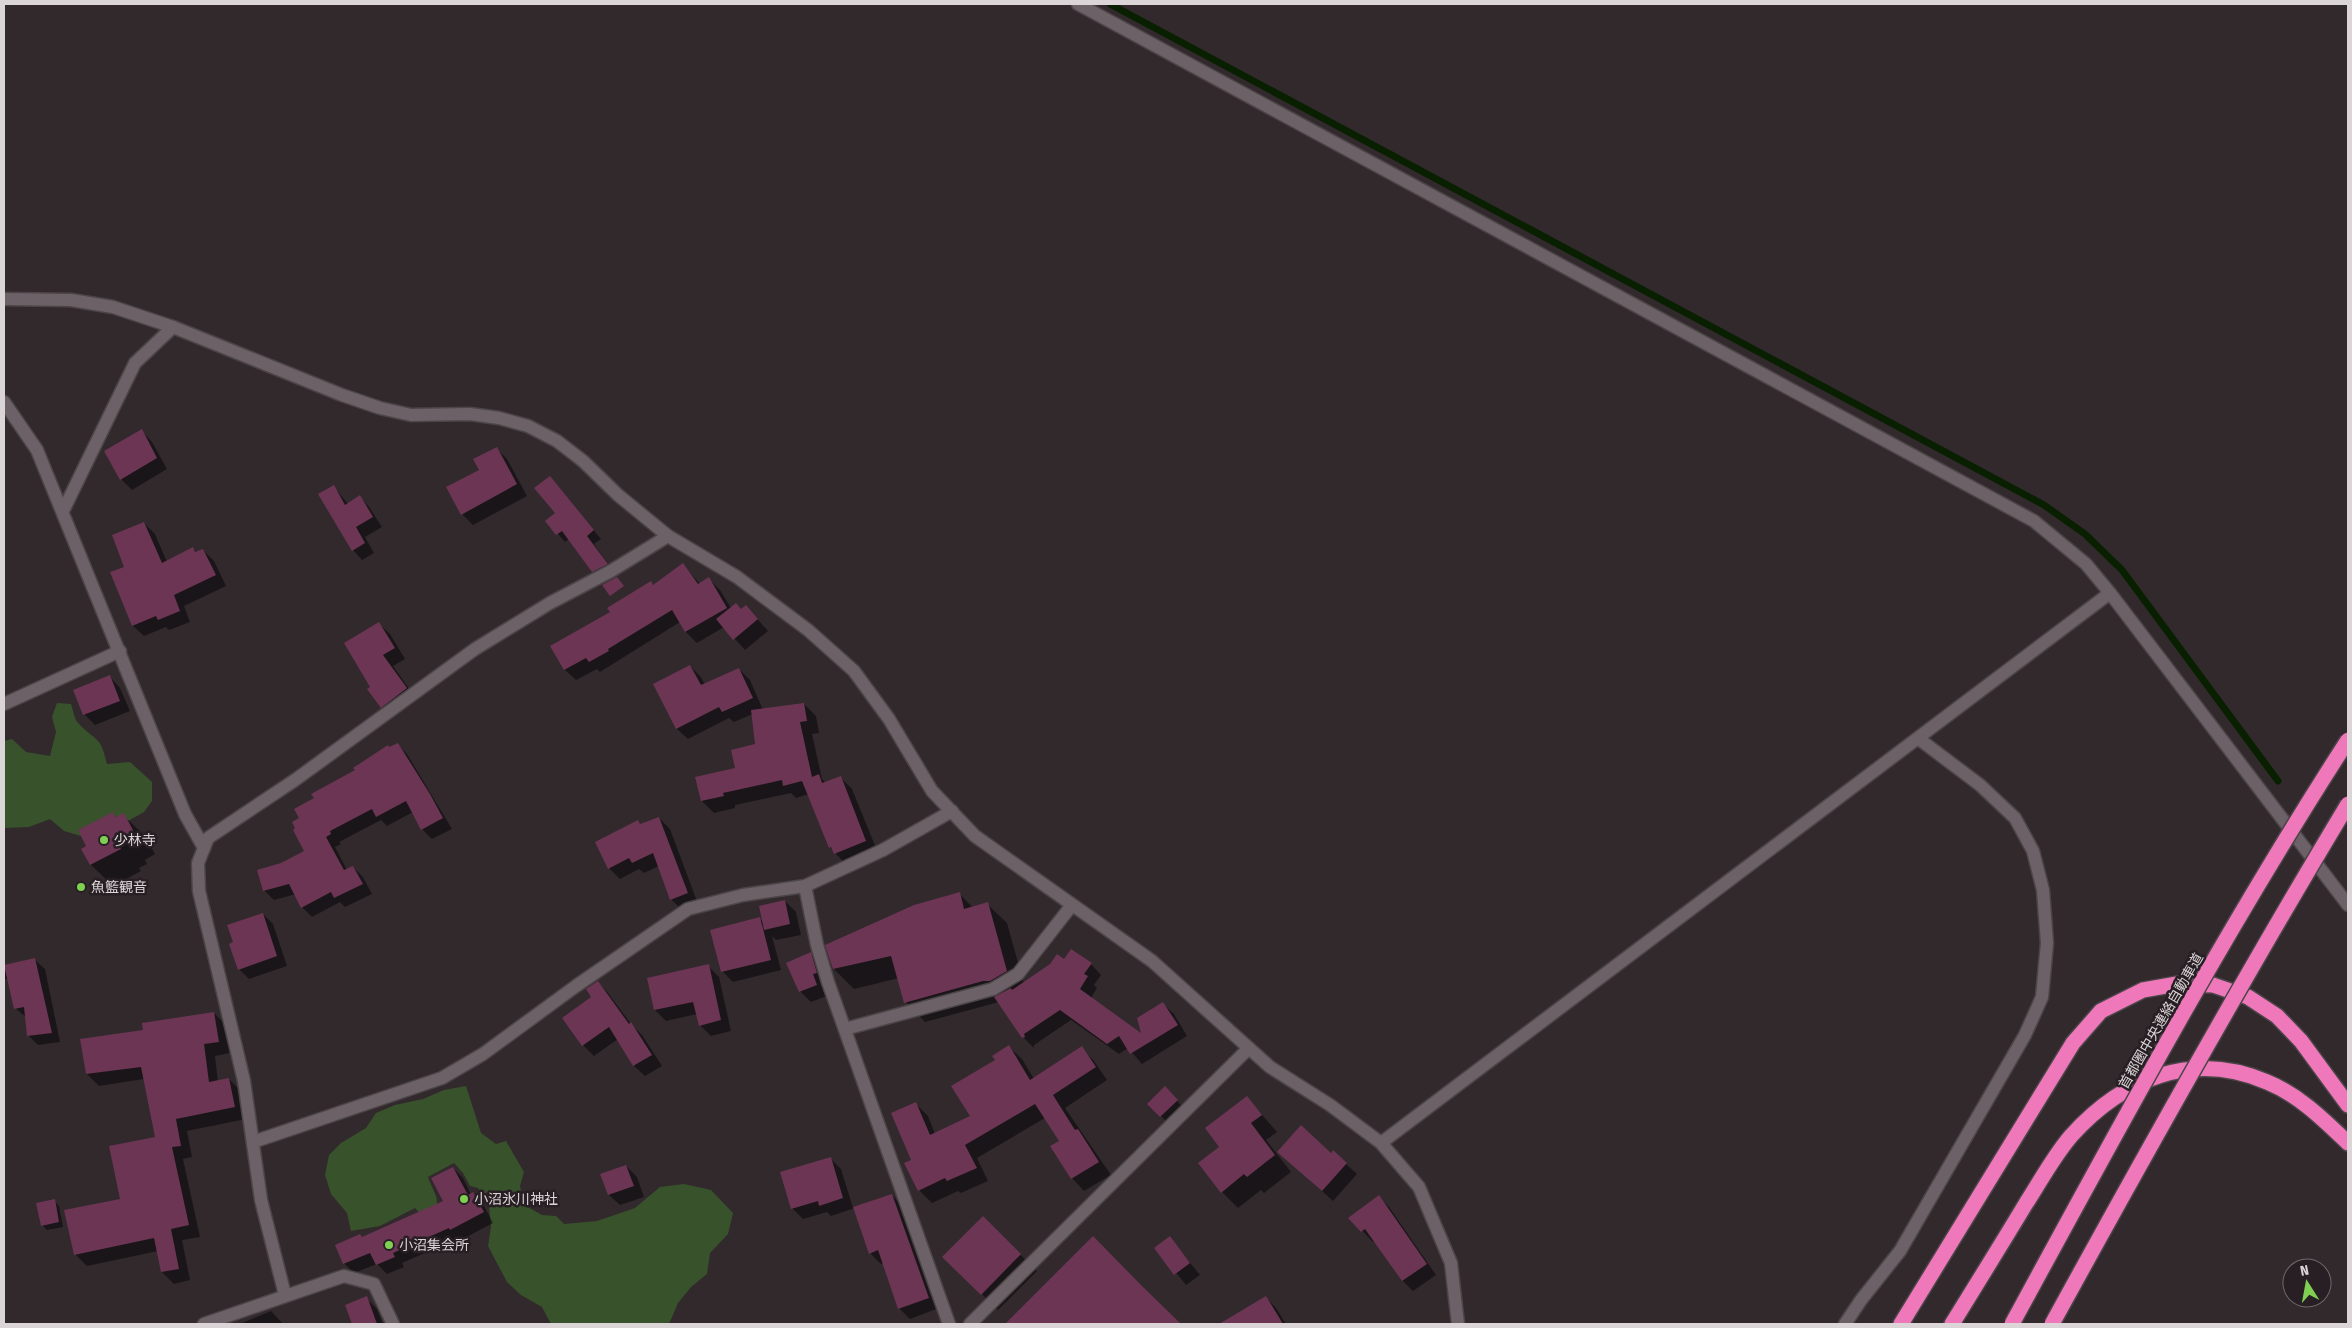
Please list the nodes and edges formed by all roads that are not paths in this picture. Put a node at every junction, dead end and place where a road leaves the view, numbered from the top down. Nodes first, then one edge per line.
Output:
1 (1078, 4) edge
2 (4, 299) edge
3 (173, 327) junction
4 (4, 402) edge
5 (63, 511) junction
6 (668, 536) junction
7 (2110, 593) junction
8 (120, 651) junction
9 (4, 704) edge
10 (1918, 739) junction
11 (2348, 740) edge
12 (2348, 804) edge
13 (952, 811) junction
14 (204, 848) junction
15 (805, 886) junction
16 (1072, 904) junction
17 (2348, 905) edge
18 (845, 1029) junction
19 (1249, 1048) junction
20 (2348, 1105) edge
21 (253, 1142) junction
22 (1381, 1143) junction
23 (2348, 1143) edge
24 (285, 1295) junction
25 (204, 1324) edge
26 (393, 1324) edge
27 (949, 1324) edge
28 (970, 1324) edge
29 (1458, 1324) edge
30 (1845, 1324) edge
31 (1901, 1324) edge
32 (1952, 1324) edge
33 (2012, 1324) edge
34 (2052, 1324) edge

1 - 7 street
2 - 3 street
3 - 5 street
3 - 6 street
4 - 5 street
5 - 8 street
6 - 13 street
6 - 14 street
7 - 10 street
7 - 17 street
8 - 9 street
8 - 14 street
10 - 22 street
10 - 30 street
11 - 33 highway, 首都圏中央連絡自動車道, bridge
12 - 34 highway, bridge
13 - 15 street
13 - 16 street
14 - 21 street
15 - 18 street
15 - 21 street
16 - 18 street
16 - 19 street
18 - 27 street
19 - 22 street
19 - 28 street
20 - 31 highway
21 - 24 street
22 - 29 street
23 - 32 highway
24 - 25 street
24 - 26 street

